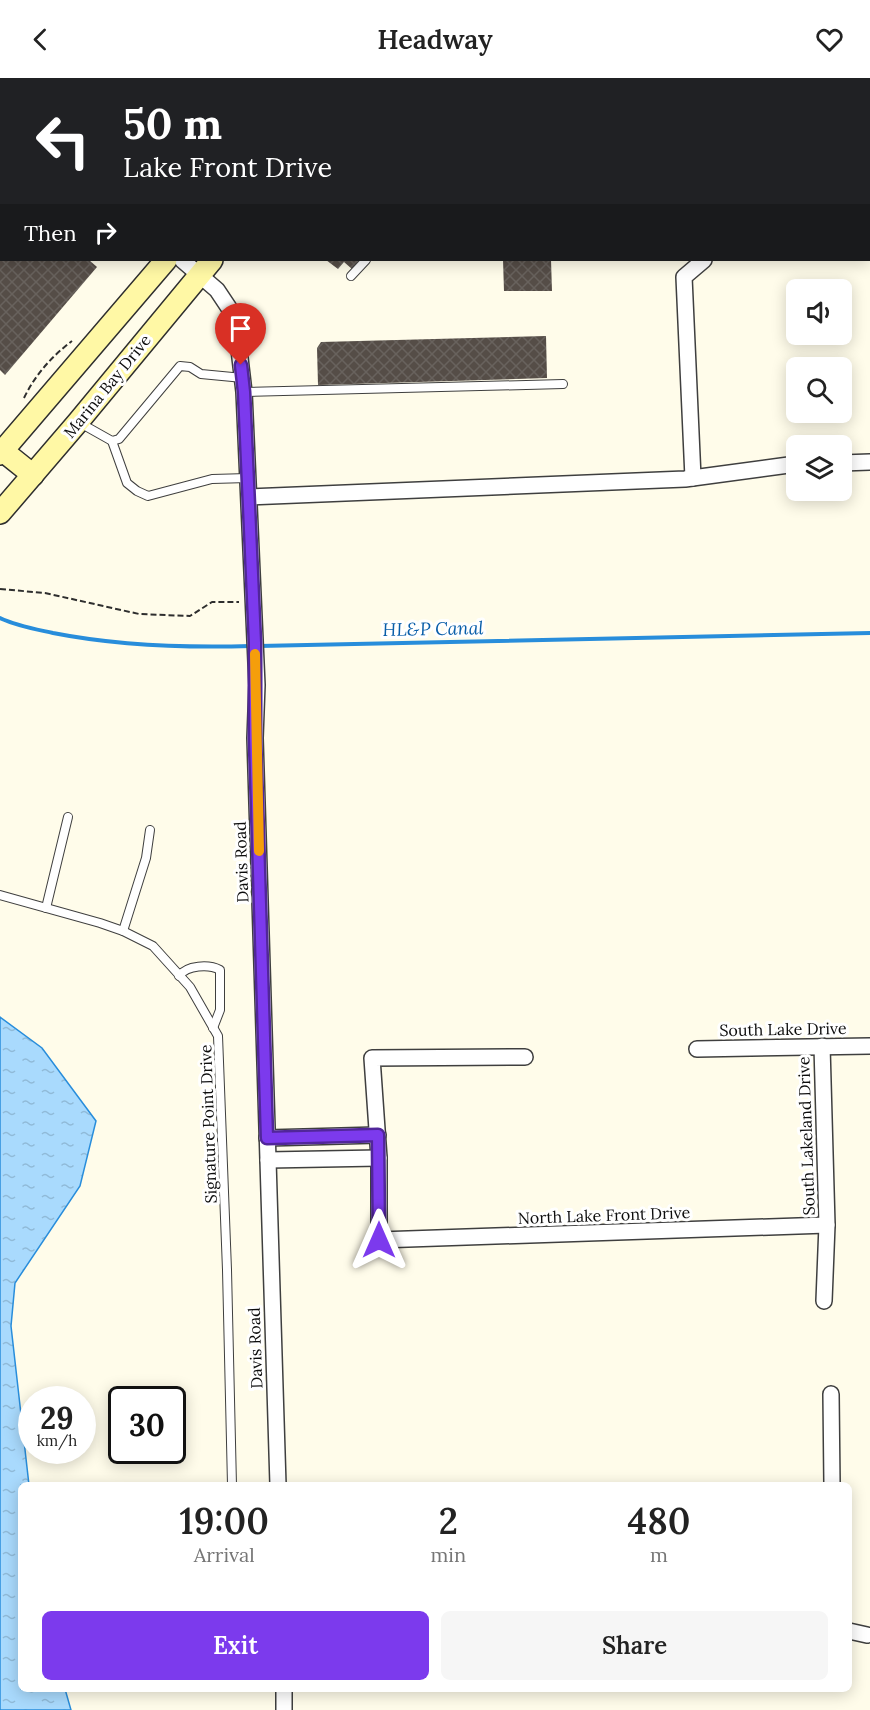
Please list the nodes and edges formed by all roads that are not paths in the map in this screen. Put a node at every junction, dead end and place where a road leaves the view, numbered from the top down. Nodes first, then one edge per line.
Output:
1 (165, 261) edge
2 (185, 261) edge
3 (365, 261) edge
4 (703, 261) edge
5 (206, 267) edge
6 (351, 276) dead end
7 (563, 384) dead end
8 (243, 385) junction
9 (78, 422) junction
10 (112, 441) junction
11 (1, 452) edge
12 (870, 462) edge
13 (852, 463) edge
14 (786, 465) edge
15 (33, 475) junction
16 (248, 478) junction
17 (693, 478) junction
18 (249, 497) junction
19 (0, 513) edge
20 (68, 817) dead end
21 (150, 830) dead end
22 (0, 895) edge
23 (46, 908) junction
24 (123, 931) junction
25 (179, 976) junction
26 (213, 1028) junction
27 (822, 1046) junction
28 (870, 1046) edge
29 (697, 1049) dead end
30 (525, 1057) dead end
31 (378, 1135) junction
32 (267, 1138) junction
33 (379, 1158) junction
34 (268, 1160) junction
35 (827, 1226) junction
36 (824, 1301) dead end
37 (831, 1394) dead end
38 (232, 1482) edge
39 (278, 1482) edge
40 (832, 1482) edge
41 (852, 1632) edge
42 (867, 1635) dead end
43 (284, 1692) edge
44 (284, 1710) edge

1 - 11 main road
2 - 5 street, Davis Road
3 - 6 lane
4 - 17 street
5 - 8 street, Davis Road
5 - 9 main road, Marina Bay Drive
7 - 8 lane
8 - 10 lane
8 - 16 street, Davis Road
9 - 10 lane
9 - 15 main road, Marina Bay Drive
10 - 16 lane
11 - 15 main road
12 - 13 street
14 - 17 street
15 - 19 main road, Marina Bay Drive
16 - 18 street, Davis Road
17 - 18 street
18 - 32 street, Davis Road
20 - 23 lane
21 - 24 lane
22 - 23 lane, Signature Point Drive
23 - 24 lane, Signature Point Drive
24 - 25 lane, Signature Point Drive
25 - 26 lane, Signature Point Drive
25 - 26 lane
26 - 38 lane, Signature Point Drive
27 - 28 street, South Lake Drive
27 - 29 street, South Lake Drive
27 - 35 street, South Lakeland Drive
30 - 31 street
31 - 32 street
31 - 33 street
32 - 34 street, Davis Road
33 - 34 street
33 - 35 street, North Lake Front Drive
34 - 39 street, Davis Road
35 - 36 street, South Lakeland Drive
37 - 40 street
41 - 42 street
43 - 44 street

